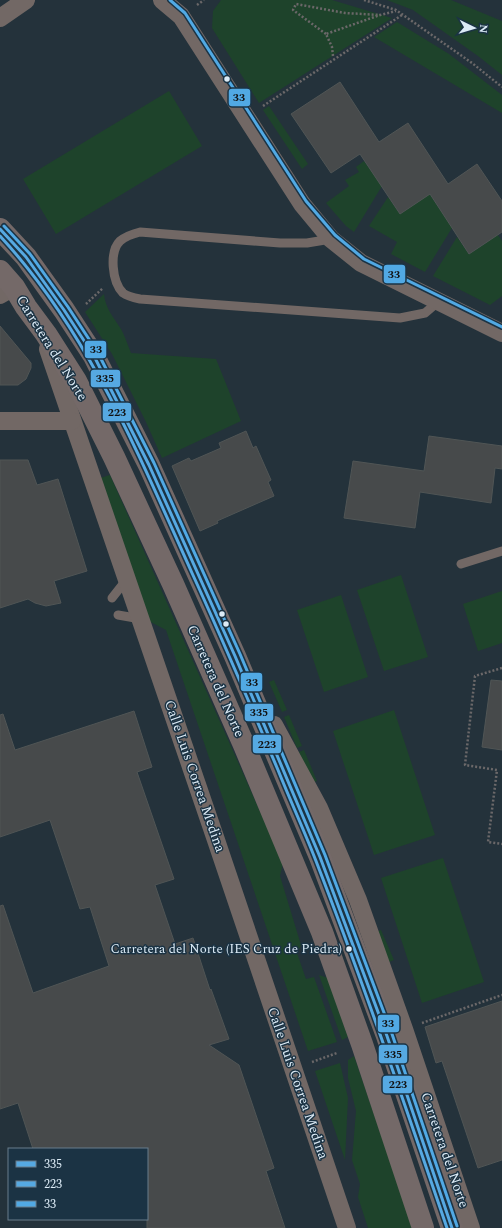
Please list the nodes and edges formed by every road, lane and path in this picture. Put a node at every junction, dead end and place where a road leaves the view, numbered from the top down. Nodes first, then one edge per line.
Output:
1 (26, 0) edge
2 (162, 0) edge
3 (364, 0) edge
4 (181, 8) edge
5 (396, 10) junction
6 (402, 14) junction
7 (380, 15) junction
8 (0, 18) edge
9 (326, 34) junction
10 (333, 56) dead end
11 (502, 87) edge
12 (246, 117) junction
13 (0, 229) edge
14 (331, 239) junction
15 (0, 271) edge
16 (7, 291) edge
17 (439, 301) junction
18 (40, 326) junction
19 (502, 333) edge
20 (0, 421) edge
21 (72, 421) junction
22 (502, 551) edge
23 (461, 564) dead end
24 (127, 579) junction
25 (112, 598) dead end
26 (118, 615) dead end
27 (141, 618) junction
28 (236, 656) junction
29 (502, 668) edge
30 (502, 844) edge
31 (502, 995) edge
32 (404, 1029) junction
33 (336, 1054) dead end
34 (311, 1063) dead end
35 (347, 1228) edge
36 (423, 1228) edge
37 (452, 1228) edge
38 (471, 1228) edge

1 - 8 street
2 - 4 street
3 - 5 path
4 - 12 street
5 - 6 path
5 - 7 path
6 - 11 path
6 - 12 path
7 - 9 path
7 - 9 path
9 - 10 path
12 - 14 street
13 - 28 street, Carretera del Norte
14 - 17 street
14 - 17 lane
15 - 16 street, Carretera del Norte
16 - 18 street, Carretera del Norte
17 - 19 street
18 - 21 street, Calle Luis Correa Medina
18 - 36 street, Carretera del Norte
20 - 21 street
21 - 24 street, Calle Luis Correa Medina
22 - 23 lane
24 - 25 lane
24 - 27 street, Calle Luis Correa Medina
26 - 27 lane
27 - 35 street, Calle Luis Correa Medina
28 - 32 street, Carretera del Norte
28 - 37 street, Carretera del Norte
29 - 30 path
31 - 32 path
32 - 38 street, Carretera del Norte
33 - 34 path

